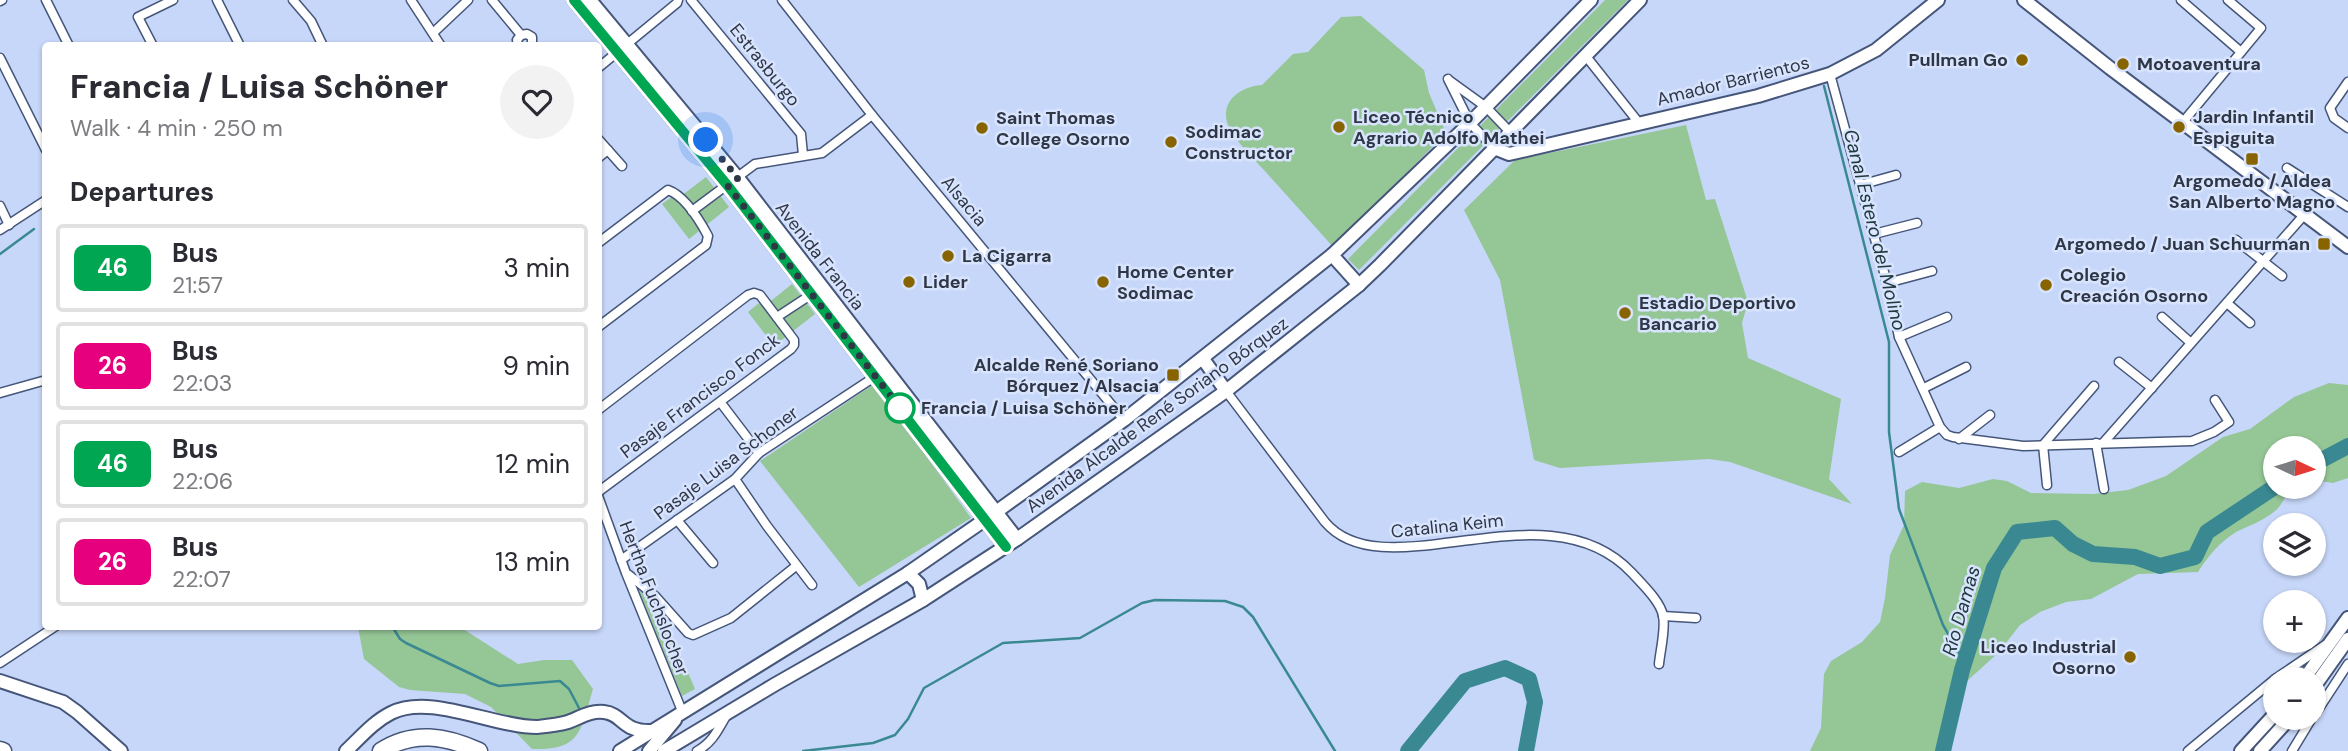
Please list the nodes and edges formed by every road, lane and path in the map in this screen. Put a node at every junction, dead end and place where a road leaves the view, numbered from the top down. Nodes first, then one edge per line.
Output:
1 (46, 0) edge
2 (173, 0) edge
3 (217, 0) edge
4 (293, 0) edge
5 (468, 0) edge
6 (492, 0) edge
7 (574, 0) edge
8 (590, 0) edge
9 (678, 0) edge
10 (691, 0) edge
11 (782, 0) edge
12 (1591, 0) edge
13 (1640, 0) edge
14 (1938, 0) edge
15 (2024, 0) edge
16 (2181, 0) edge
17 (2228, 0) edge
18 (411, 1) edge
19 (433, 33) junction
20 (521, 35) junction
21 (67, 42) edge
22 (151, 42) edge
23 (238, 42) edge
24 (321, 42) edge
25 (439, 42) edge
26 (517, 42) edge
27 (533, 42) edge
28 (622, 48) junction
29 (2241, 52) junction
30 (1585, 55) junction
31 (0, 58) edge
32 (602, 65) edge
33 (1830, 74) junction
34 (2348, 82) edge
35 (1486, 107) junction
36 (872, 115) junction
37 (2183, 122) junction
38 (1470, 123) junction
39 (1639, 123) junction
40 (2348, 128) edge
41 (1510, 132) junction
42 (42, 142) edge
43 (602, 143) edge
44 (1494, 148) junction
45 (608, 150) junction
46 (602, 155) edge
47 (803, 155) junction
48 (622, 166) dead end
49 (2287, 168) dead end
50 (1896, 175) dead end
51 (733, 182) junction
52 (1860, 185) junction
53 (42, 203) edge
54 (0, 205) edge
55 (2348, 207) edge
56 (692, 211) junction
57 (2304, 215) junction
58 (1917, 223) dead end
59 (9, 225) junction
60 (0, 230) edge
61 (1874, 234) junction
62 (602, 240) edge
63 (2236, 240) dead end
64 (2348, 247) edge
65 (1332, 255) junction
66 (2264, 261) junction
67 (1932, 271) dead end
68 (2282, 276) dead end
69 (1887, 283) junction
70 (1359, 285) junction
71 (817, 292) junction
72 (2227, 303) junction
73 (777, 317) junction
74 (1947, 317) dead end
75 (2162, 317) dead end
76 (2250, 323) dead end
77 (602, 324) edge
78 (1899, 337) junction
79 (2191, 343) junction
80 (1203, 359) junction
81 (2119, 362) dead end
82 (1966, 367) dead end
83 (880, 373) junction
84 (42, 381) edge
85 (2094, 386) dead end
86 (1924, 388) junction
87 (2152, 388) junction
88 (1226, 391) junction
89 (0, 393) edge
90 (2215, 400) dead end
91 (721, 403) junction
92 (602, 408) edge
93 (1990, 415) dead end
94 (1124, 420) junction
95 (1940, 427) junction
96 (1959, 439) junction
97 (2100, 443) junction
98 (2043, 445) junction
99 (1899, 452) dead end
100 (759, 453) junction
101 (735, 479) junction
102 (2047, 485) dead end
103 (2104, 489) dead end
104 (602, 491) edge
105 (602, 505) edge
106 (991, 516) junction
107 (677, 520) junction
108 (1012, 543) junction
109 (621, 560) junction
110 (713, 563) dead end
111 (796, 566) junction
112 (626, 573) junction
113 (908, 573) junction
114 (812, 585) dead end
115 (923, 600) junction
116 (1663, 616) junction
117 (1696, 618) dead end
118 (2348, 618) edge
119 (50, 630) edge
120 (2348, 639) edge
121 (2333, 640) junction
122 (0, 663) edge
123 (1659, 664) dead end
124 (2348, 664) edge
125 (2295, 667) edge
126 (2313, 667) edge
127 (2326, 670) edge
128 (0, 681) edge
129 (2263, 691) edge
130 (2326, 697) edge
131 (682, 711) junction
132 (728, 712) junction
133 (621, 722) junction
134 (2263, 727) edge
135 (2279, 730) edge
136 (2305, 730) edge
137 (651, 731) junction
138 (447, 740) junction
139 (622, 750) edge
140 (121, 751) edge
141 (346, 751) edge
142 (381, 751) edge
143 (466, 751) edge
144 (479, 751) edge
145 (649, 751) edge
146 (664, 751) edge
147 (697, 751) edge
148 (2188, 751) edge
149 (2241, 751) edge
150 (2260, 751) edge
151 (2292, 751) edge

1 - 21 street
2 - 22 street
3 - 23 street
4 - 24 street
5 - 19 street
6 - 20 street
7 - 28 main road, Avenida Francia
8 - 28 main road, Avenida Francia
9 - 28 street
10 - 47 street, Estrasburgo
11 - 36 street, Alsacia
12 - 35 main road, Avenida Alcalde René Soriano Bórquez
13 - 30 main road, Avenida Alcalde René Soriano Bórquez
14 - 33 main road, Amador Barrientos
15 - 37 main road
16 - 29 street
17 - 29 street
18 - 19 street
19 - 25 street
20 - 26 street
20 - 27 street
28 - 32 street
28 - 51 main road, Avenida Francia
29 - 37 street
30 - 39 street, Amador Barrientos
30 - 41 main road, Avenida Alcalde René Soriano Bórquez
31 - 42 street
33 - 39 main road, Amador Barrientos
33 - 52 street
34 - 40 street
35 - 38 main road, Avenida Alcalde René Soriano Bórquez
35 - 38 street
35 - 41 street
36 - 47 street
36 - 94 street, Alsacia
37 - 57 main road
38 - 44 street
38 - 65 main road, Avenida Alcalde René Soriano Bórquez
39 - 44 main road, Amador Barrientos
41 - 44 main road, Avenida Alcalde René Soriano Bórquez
43 - 45 street
44 - 70 main road, Avenida Alcalde René Soriano Bórquez
45 - 46 street
45 - 48 street
47 - 51 street
49 - 55 street
50 - 52 street
51 - 56 street
51 - 71 main road, Avenida Francia
52 - 61 street
53 - 59 street
54 - 59 street
56 - 62 street
56 - 77 street
57 - 64 main road
57 - 66 street
58 - 61 street
59 - 60 street
61 - 69 street
63 - 66 street
65 - 70 main road
65 - 80 main road, Avenida Alcalde René Soriano Bórquez
66 - 68 street
66 - 72 street
67 - 69 street
69 - 78 street
70 - 88 main road, Avenida Alcalde René Soriano Bórquez
71 - 73 street
71 - 83 main road, Avenida Francia
72 - 76 street
72 - 79 street
73 - 91 street, Pasaje Francisco Fonck
73 - 92 street
74 - 78 street
75 - 79 street
78 - 86 street
79 - 87 street
80 - 88 main road
80 - 94 main road, Avenida Alcalde René Soriano Bórquez
81 - 87 street
82 - 86 street
83 - 100 street, Pasaje Luisa Schoner
83 - 106 main road, Avenida Francia
84 - 89 street
85 - 98 street
86 - 95 street
87 - 97 street
88 - 108 main road, Avenida Alcalde René Soriano Bórquez
88 - 116 street, Catalina Keim
90 - 97 street
91 - 100 street
91 - 104 street, Pasaje Francisco Fonck
93 - 96 street
94 - 106 main road, Avenida Alcalde René Soriano Bórquez
95 - 96 street
95 - 99 street
96 - 98 street
97 - 98 street
97 - 103 street
98 - 102 street
100 - 101 street, Pasaje Luisa Schoner
101 - 107 street, Pasaje Luisa Schoner
101 - 111 street
105 - 109 street, Hertha Fuchslocher
106 - 108 main road, Avenida Francia
106 - 113 main road, Avenida Alcalde René Soriano Bórquez
107 - 109 street, Pasaje Luisa Schoner
107 - 110 street
108 - 115 main road, Avenida Alcalde René Soriano Bórquez
109 - 112 street, Hertha Fuchslocher
111 - 112 street
111 - 114 street
112 - 131 street, Hertha Fuchslocher
113 - 115 main road
113 - 131 main road, Avenida Alcalde René Soriano Bórquez
115 - 132 main road, Avenida Alcalde René Soriano Bórquez
116 - 117 street
116 - 123 street
118 - 121 main road
119 - 122 street
120 - 127 main road
121 - 125 street
121 - 126 main road
124 - 130 street
128 - 140 main road
129 - 148 street
131 - 137 main road, Avenida Alcalde René Soriano Bórquez
131 - 145 main road
132 - 146 main road, Avenida Alcalde René Soriano Bórquez
132 - 147 street
133 - 137 main road
133 - 139 main road
133 - 141 main road
134 - 149 main road
135 - 150 main road
136 - 151 street
137 - 139 main road, Avenida Alcalde René Soriano Bórquez
138 - 142 highway
138 - 143 highway
138 - 144 highway

